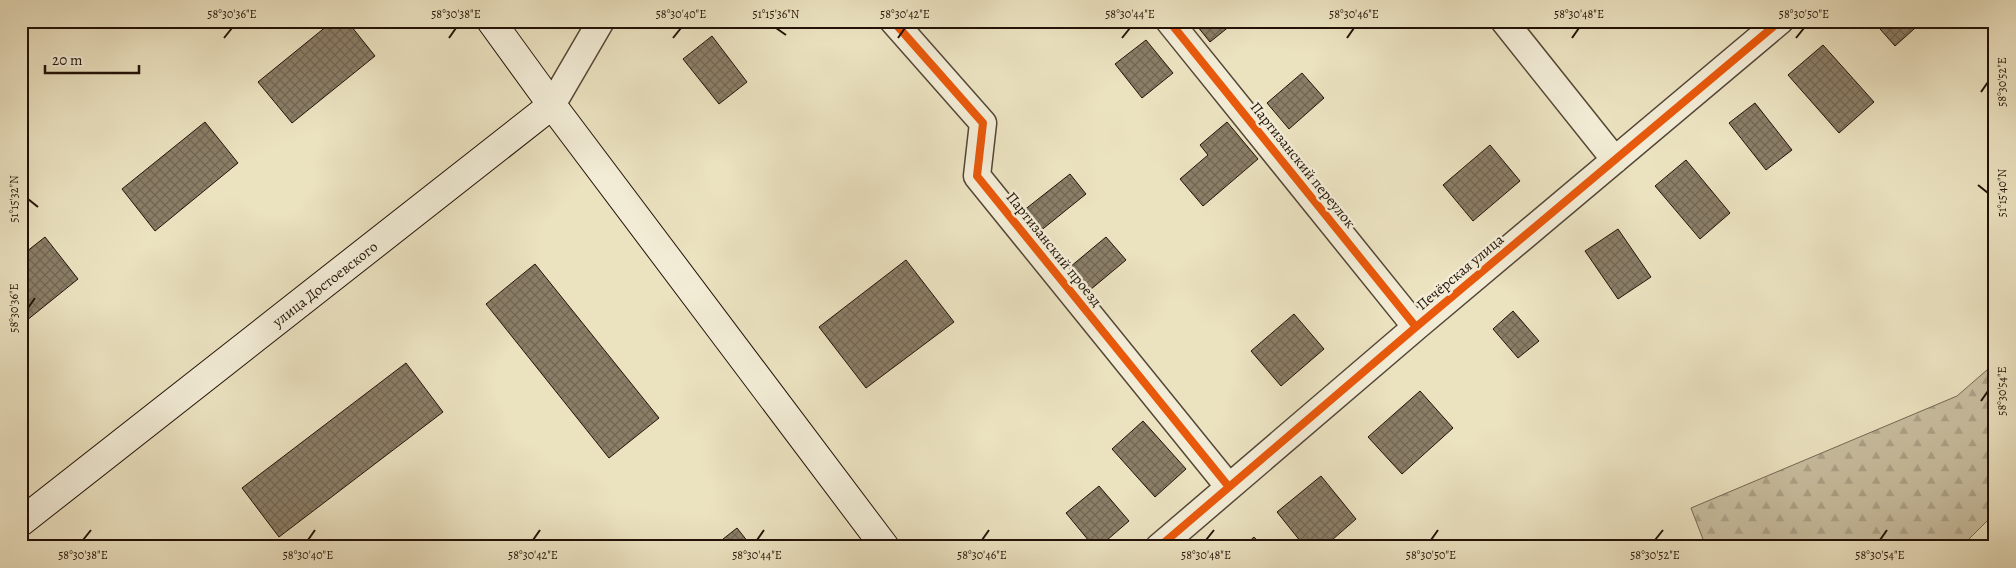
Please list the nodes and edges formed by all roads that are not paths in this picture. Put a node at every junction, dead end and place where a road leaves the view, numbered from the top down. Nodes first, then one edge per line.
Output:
1 (491, 21) edge
2 (600, 21) edge
3 (893, 21) edge
4 (1169, 21) edge
5 (1504, 21) edge
6 (1780, 21) edge
7 (552, 105) junction
8 (1615, 160) junction
9 (1416, 327) junction
10 (1229, 487) junction
11 (21, 522) edge
12 (885, 547) edge
13 (1159, 547) edge

1 - 7 main road
2 - 7 street, улица Достоевского
3 - 10 street, Партизанский проезд
4 - 9 street, Партизанский переулок
5 - 8 street
6 - 8 street, Печёрская улица
7 - 11 main road, улица Достоевского
7 - 12 main road
8 - 9 street, Печёрская улица
9 - 10 street, Печёрская улица
10 - 13 street, Печёрская улица

